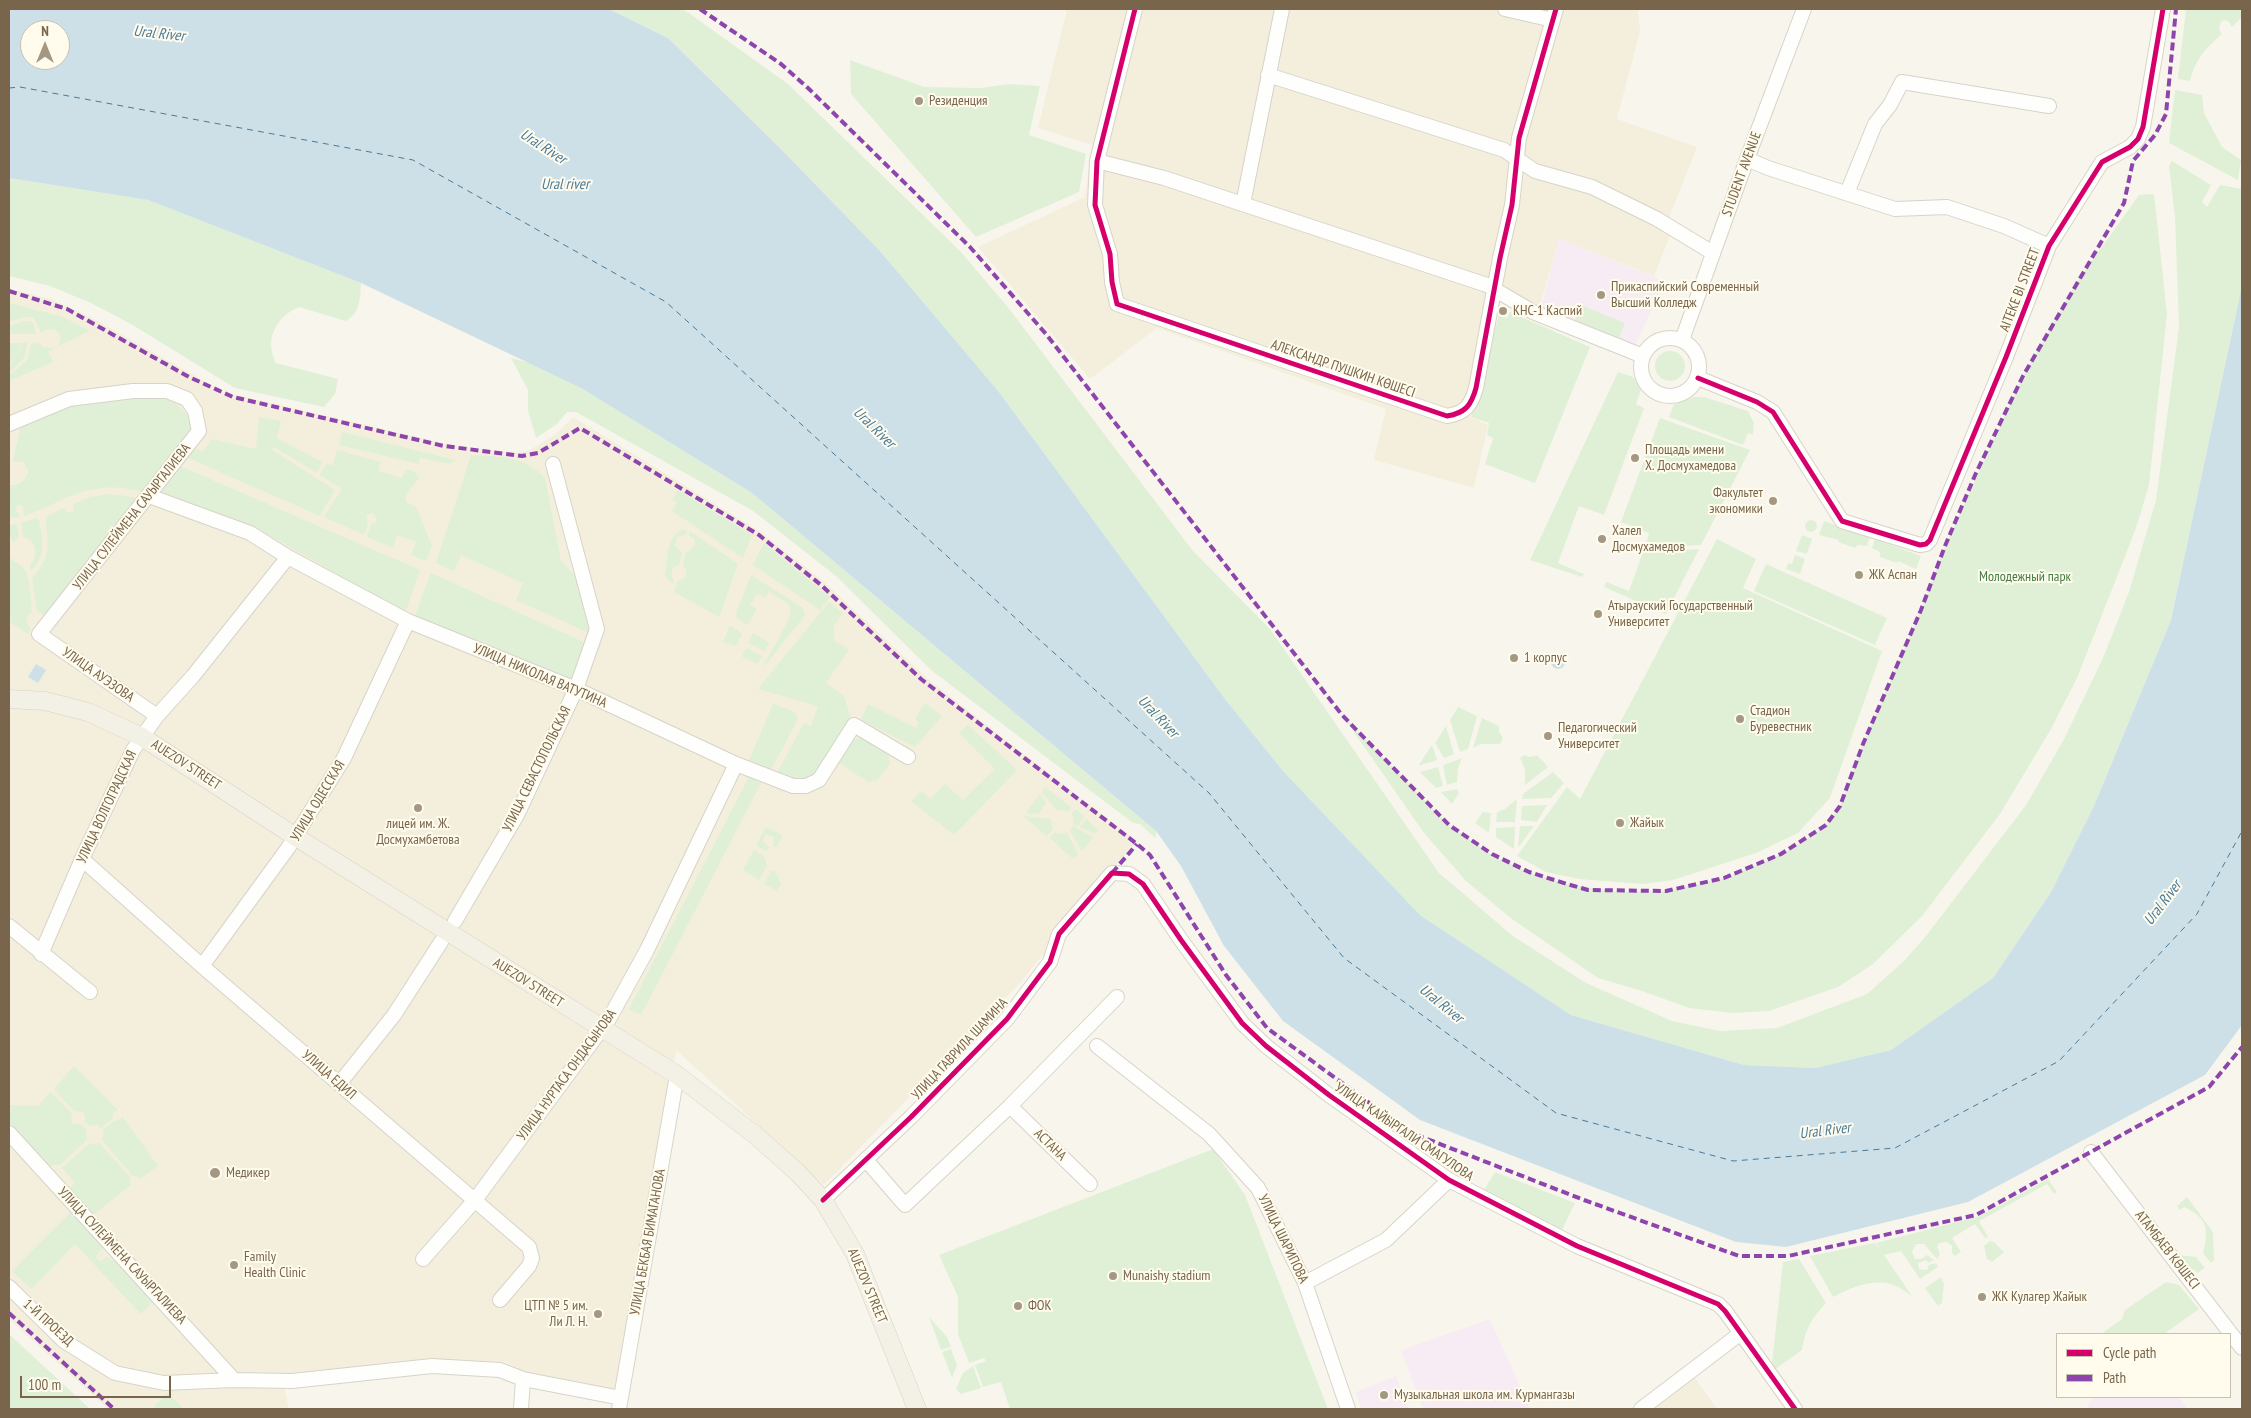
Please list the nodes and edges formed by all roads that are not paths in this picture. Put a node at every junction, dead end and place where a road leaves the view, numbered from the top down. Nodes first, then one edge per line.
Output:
1 (1135, 9) edge
2 (1282, 9) edge
3 (1505, 9) edge
4 (1804, 9) edge
5 (2163, 9) edge
6 (1555, 14) edge
7 (1268, 75) junction
8 (2049, 106) dead end
9 (1516, 157) junction
10 (1747, 159) junction
11 (1097, 162) junction
12 (1847, 193) junction
13 (1243, 204) junction
14 (2049, 246) junction
15 (1713, 253) junction
16 (1494, 290) junction
17 (1682, 340) junction
18 (1643, 356) junction
19 (1698, 378) junction
20 (9, 424) edge
21 (553, 464) dead end
22 (149, 496) junction
23 (288, 556) junction
24 (408, 621) junction
25 (39, 634) joint
26 (576, 689) junction
27 (9, 699) edge
28 (157, 716) junction
29 (142, 736) junction
30 (908, 757) dead end
31 (736, 764) junction
32 (296, 837) junction
33 (82, 859) junction
34 (1112, 873) joint
35 (454, 921) dead end
36 (9, 926) edge
37 (441, 942) dead end
38 (41, 954) junction
39 (202, 966) junction
40 (90, 992) dead end
41 (1116, 997) dead end
42 (602, 1029) junction
43 (1098, 1046) dead end
44 (677, 1075) junction
45 (339, 1084) junction
46 (1010, 1106) junction
47 (9, 1133) edge
48 (2091, 1152) dead end
49 (866, 1160) junction
50 (1449, 1180) junction
51 (1090, 1184) dead end
52 (475, 1200) junction
53 (823, 1200) junction
54 (423, 1259) dead end
55 (1305, 1283) junction
56 (9, 1287) edge
57 (500, 1300) dead end
58 (1741, 1333) junction
59 (2230, 1333) edge
60 (2231, 1334) edge
61 (2242, 1348) edge
62 (522, 1379) junction
63 (234, 1380) junction
64 (620, 1404) edge
65 (521, 1409) edge
66 (917, 1409) edge
67 (1348, 1409) edge
68 (1642, 1409) edge
69 (1795, 1409) edge

1 - 11 street
2 - 7 street
3 - 6 street
4 - 10 street, STUDENT AVENUE
5 - 14 street, AITEKE BI STREET
6 - 9 street
7 - 9 street
7 - 13 street
8 - 12 street
9 - 15 street
9 - 16 street
10 - 12 street
10 - 15 street, STUDENT AVENUE
11 - 13 street
11 - 16 street, АЛЕКСАНДР ПУШКИН КӨШЕСІ
12 - 14 street
13 - 16 street
14 - 19 street, AITEKE BI STREET
15 - 17 street, STUDENT AVENUE
16 - 18 street
17 - 18 street
17 - 19 street
18 - 19 street
20 - 22 street, УЛИЦА СУЛЕЙМЕНА САУЫРГАЛИЕВА
21 - 26 street, УЛИЦА СЕВАСТОПОЛЬСКАЯ
22 - 23 street, УЛИЦА НИКОЛАЯ ВАТУТИНА
22 - 25 street, УЛИЦА СУЛЕЙМЕНА САУЫРГАЛИЕВА
23 - 24 street, УЛИЦА НИКОЛАЯ ВАТУТИНА
23 - 28 street, УЛИЦА ВОЛГОГРАДСКАЯ
24 - 26 street, УЛИЦА НИКОЛАЯ ВАТУТИНА
24 - 32 street, УЛИЦА ОДЕССКАЯ
25 - 28 street, УЛИЦА АУЭЗОВА
26 - 31 street, УЛИЦА НИКОЛАЯ ВАТУТИНА
26 - 35 street, УЛИЦА СЕВАСТОПОЛЬСКАЯ
27 - 29 main road, AUEZOV STREET
28 - 29 street, УЛИЦА ВОЛГОГРАДСКАЯ
29 - 32 main road, AUEZOV STREET
29 - 33 street, УЛИЦА ВОЛГОГРАДСКАЯ
30 - 31 street, УЛИЦА НИКОЛАЯ ВАТУТИНА
31 - 42 street, УЛИЦА НУРТАСА ОНДАСЫНОВА
32 - 39 street, УЛИЦА ОДЕССКАЯ
32 - 42 main road, AUEZOV STREET
33 - 38 street, УЛИЦА ВОЛГОГРАДСКАЯ
33 - 39 street, УЛИЦА ЕДИЛ
34 - 49 street, УЛИЦА ГАВРИЛА ШАМИНА
34 - 50 street, УЛИЦА КАЙЫРГАЛИ СМАГУЛОВА
36 - 38 street
37 - 45 street
38 - 40 street
39 - 45 street, УЛИЦА ЕДИЛ
41 - 46 street
42 - 44 main road, AUEZOV STREET
42 - 52 street, УЛИЦА НУРТАСА ОНДАСЫНОВА
43 - 55 street, УЛИЦА ШАРИПОВА
44 - 53 main road, AUEZOV STREET
44 - 64 street, УЛИЦА БЕКБАЯ БИМАГАНОВА
45 - 52 street, УЛИЦА ЕДИЛ
46 - 49 street
46 - 51 street, АСТАНА
47 - 63 street, УЛИЦА СУЛЕЙМЕНА САУЫРГАЛИЕВА
48 - 59 street, АТАМБАЕВ КӨШЕСІ
49 - 53 street, УЛИЦА ГАВРИЛА ШАМИНА
50 - 55 street
50 - 58 street, УЛИЦА КАЙЫРГАЛИ СМАГУЛОВА
52 - 54 street, УЛИЦА НУРТАСА ОНДАСЫНОВА
52 - 57 street, УЛИЦА ЕДИЛ
53 - 66 main road, AUEZOV STREET
55 - 67 street, УЛИЦА ШАРИПОВА
56 - 63 street, 1-Й ПРОЕЗД
58 - 68 street
58 - 69 street, УЛИЦА КАЙЫРГАЛИ СМАГУЛОВА
60 - 61 street, АТАМБАЕВ КӨШЕСІ
62 - 63 street
62 - 64 street
62 - 65 street

